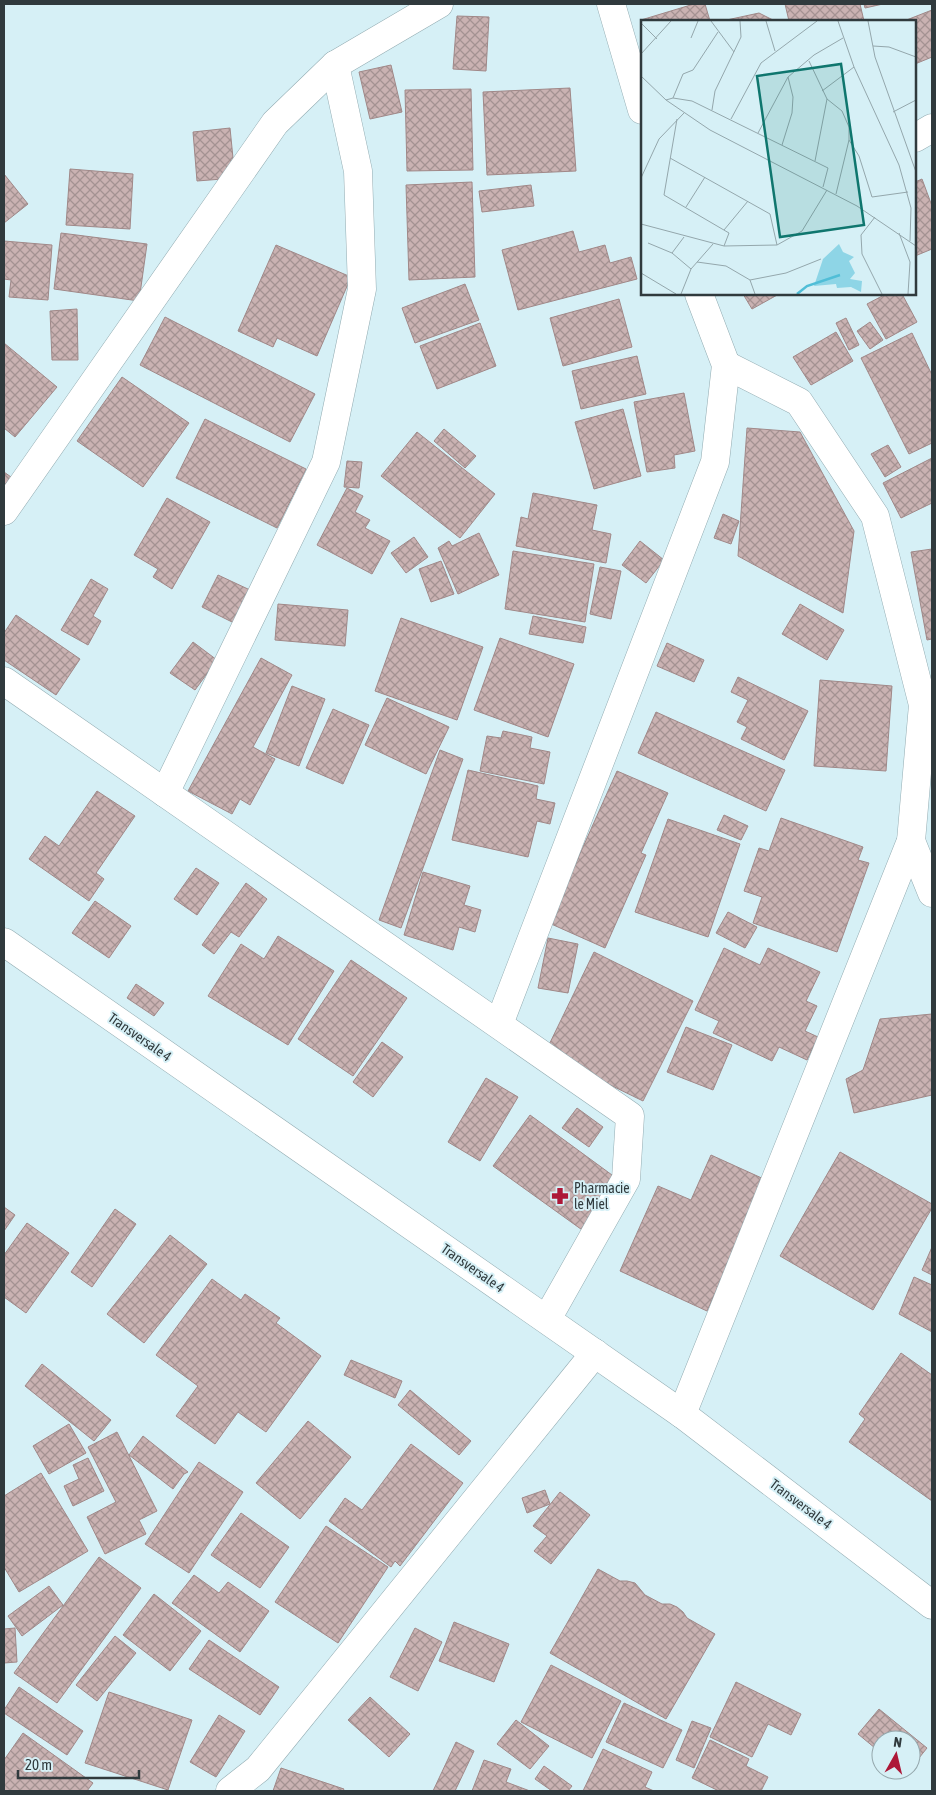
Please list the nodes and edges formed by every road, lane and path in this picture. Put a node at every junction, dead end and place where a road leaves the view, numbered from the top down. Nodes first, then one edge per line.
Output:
1 (439, 4) edge
2 (611, 4) edge
3 (335, 65) junction
4 (641, 107) edge
5 (932, 128) edge
6 (916, 137) edge
7 (698, 295) edge
8 (726, 365) junction
9 (4, 511) edge
10 (4, 681) edge
11 (165, 793) junction
12 (911, 841) junction
13 (932, 893) edge
14 (4, 942) edge
15 (499, 1024) junction
16 (547, 1319) junction
17 (595, 1353) junction
18 (682, 1414) junction
19 (932, 1605) edge
20 (230, 1791) edge

1 - 3 street
2 - 4 street
3 - 9 street
3 - 11 street
5 - 6 street
7 - 8 street
8 - 12 street
8 - 15 street
10 - 11 street
11 - 15 street
12 - 13 street
12 - 18 street
14 - 16 street, Transversale 4
15 - 16 street
16 - 17 street, Transversale 4
17 - 18 street, Transversale 4
17 - 20 street
18 - 19 street, Transversale 4

